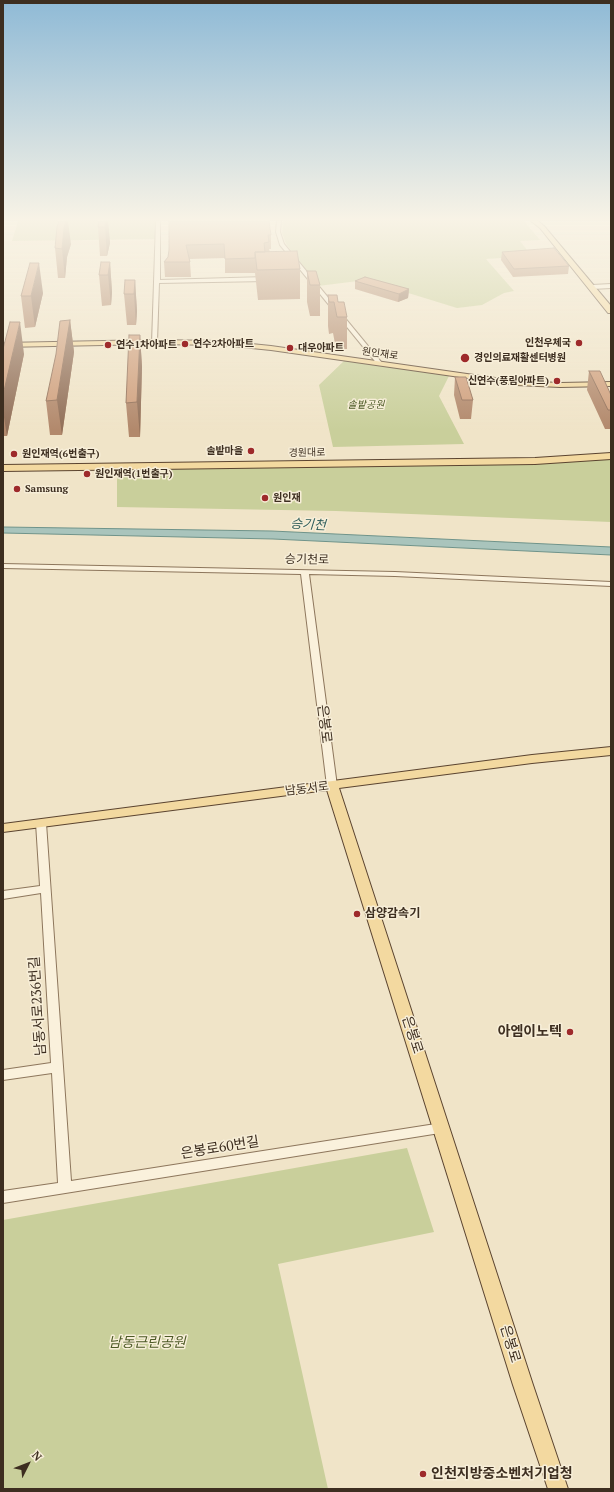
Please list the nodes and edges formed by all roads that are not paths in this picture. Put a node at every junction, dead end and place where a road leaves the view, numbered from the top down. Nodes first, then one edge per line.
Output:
1 (157, 291) edge
2 (319, 291) edge
3 (595, 291) edge
4 (611, 311) edge
5 (154, 342) junction
6 (3, 345) edge
7 (380, 364) junction
8 (611, 384) edge
9 (611, 456) edge
10 (3, 461) edge
11 (3, 468) edge
12 (3, 566) edge
13 (305, 572) junction
14 (611, 584) edge
15 (611, 751) edge
16 (332, 786) junction
17 (41, 823) junction
18 (3, 828) edge
19 (46, 889) junction
20 (3, 895) edge
21 (58, 1067) junction
22 (3, 1075) edge
23 (442, 1128) junction
24 (66, 1187) junction
25 (3, 1197) edge
26 (558, 1489) edge

1 - 5 street
2 - 7 street
3 - 4 main road
5 - 6 main road, 원인재로
5 - 7 main road, 원인재로
7 - 8 main road, 원인재로
9 - 10 main road, 경원대로
9 - 11 main road, 경원대로
12 - 13 street, 승기천로
13 - 14 street, 승기천로
13 - 16 street, 은봉로
15 - 16 main road, 남동서로
16 - 17 main road, 남동서로
16 - 23 main road, 은봉로
17 - 18 main road, 남동서로
17 - 19 street, 남동서로236번길
19 - 20 street
19 - 21 street, 남동서로236번길
21 - 22 street
21 - 24 street, 남동서로236번길
23 - 24 street, 은봉로60번길
23 - 26 main road, 은봉로
24 - 25 street, 은봉로60번길

